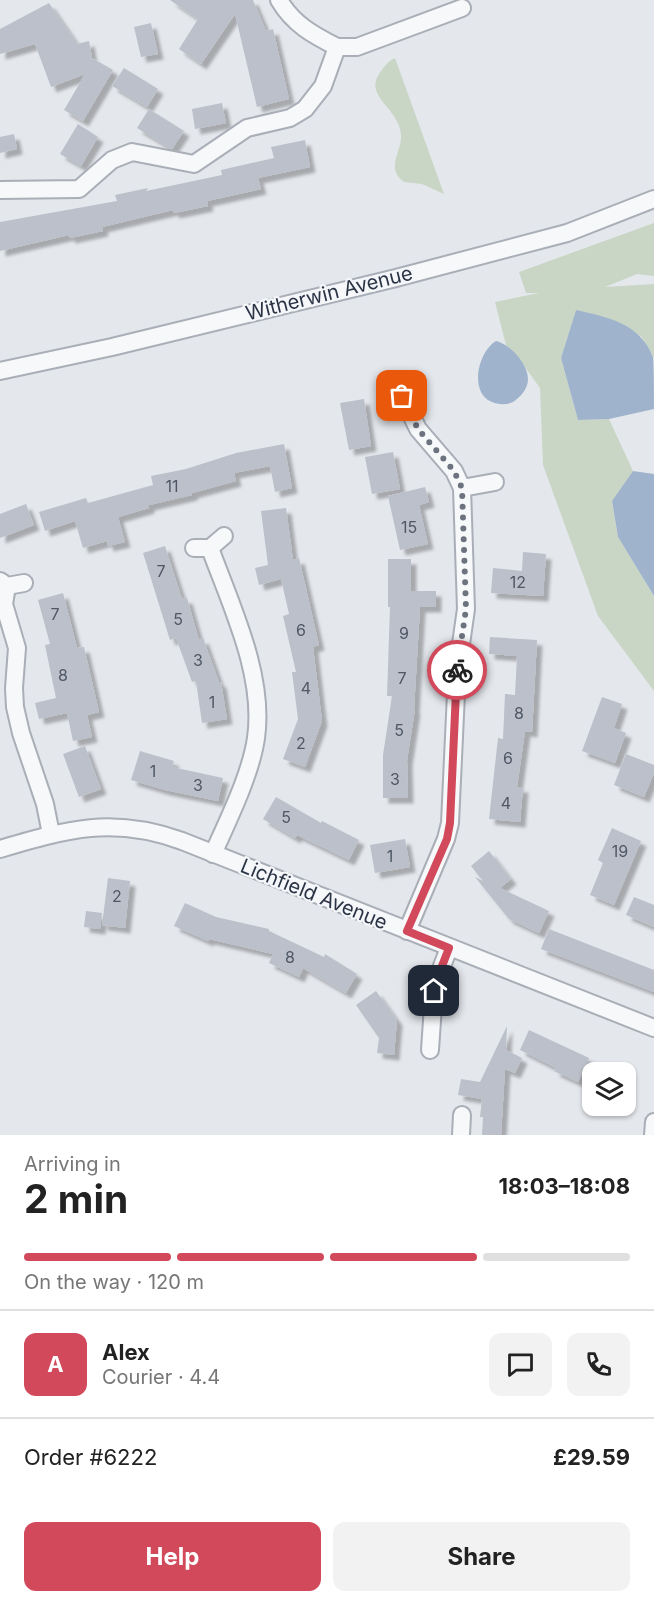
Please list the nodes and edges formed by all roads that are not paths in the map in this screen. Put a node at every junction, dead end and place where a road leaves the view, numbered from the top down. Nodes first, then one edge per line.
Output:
1 (279, 0) edge
2 (462, 8) dead end
3 (337, 47) junction
4 (0, 190) edge
5 (654, 199) edge
6 (0, 371) edge
7 (402, 396) dead end
8 (495, 482) dead end
9 (462, 488) junction
10 (224, 536) dead end
11 (4, 583) edge
12 (24, 583) dead end
13 (51, 834) junction
14 (0, 849) edge
15 (213, 854) junction
16 (407, 931) junction
17 (449, 948) junction
18 (654, 1028) edge
19 (430, 1050) dead end
20 (462, 1115) dead end
21 (654, 1122) edge
22 (461, 1135) edge
23 (653, 1135) edge

1 - 3 street
2 - 3 street
3 - 4 street
5 - 6 street, Witherwin Avenue
7 - 9 street
8 - 9 street
9 - 16 street
10 - 15 street
11 - 12 street
11 - 13 street
13 - 14 street, Lichfield Avenue
13 - 15 street, Lichfield Avenue
15 - 16 street, Lichfield Avenue
16 - 17 street, Lichfield Avenue
17 - 18 street, Lichfield Avenue
17 - 19 street
20 - 22 street
21 - 23 street

